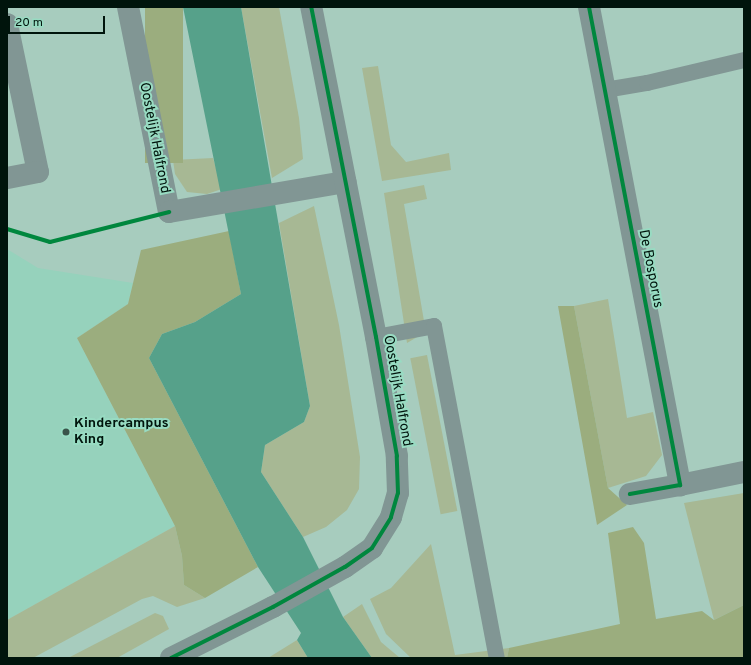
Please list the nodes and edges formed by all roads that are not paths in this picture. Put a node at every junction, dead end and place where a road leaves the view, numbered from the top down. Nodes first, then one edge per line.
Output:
1 (128, 7) edge
2 (311, 7) edge
3 (589, 7) edge
4 (7, 24) edge
5 (744, 60) edge
6 (605, 90) junction
7 (7, 178) edge
8 (344, 182) junction
9 (376, 337) junction
10 (744, 472) edge
11 (680, 485) junction
12 (630, 494) dead end
13 (171, 658) edge
14 (497, 658) edge

1 - 8 street, Oostelijk Halfrond
2 - 8 street, Oostelijk Halfrond
3 - 6 street, De Bosporus
4 - 7 street
5 - 6 lane
6 - 11 street, De Bosporus
8 - 9 street, Oostelijk Halfrond
9 - 13 street, Oostelijk Halfrond
9 - 14 lane
10 - 11 street
11 - 12 street

